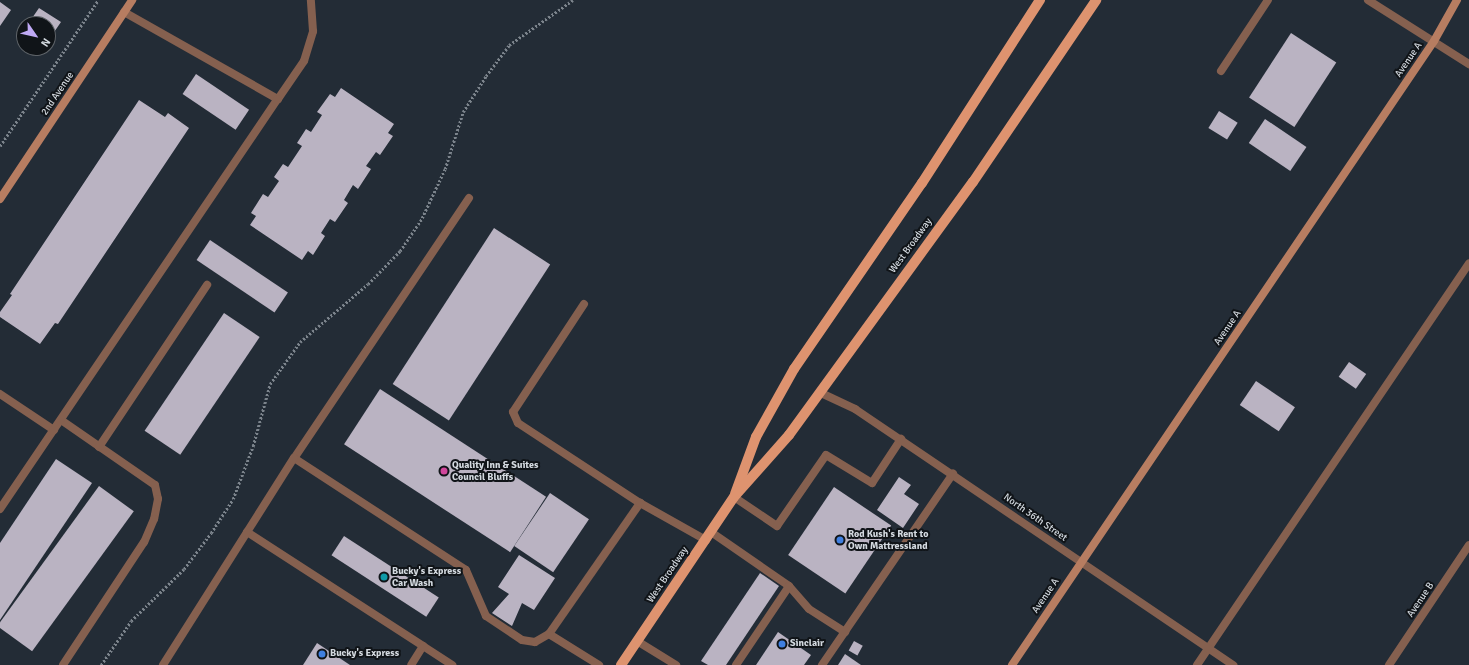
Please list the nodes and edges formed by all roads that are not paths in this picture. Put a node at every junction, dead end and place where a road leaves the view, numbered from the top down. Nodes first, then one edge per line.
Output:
1 (132, 0) edge
2 (310, 0) edge
3 (1040, 0) edge
4 (1096, 0) edge
5 (1268, 0) edge
6 (1368, 0) edge
7 (1457, 0) edge
8 (124, 12) junction
9 (1434, 41) junction
10 (1469, 64) edge
11 (1221, 71) dead end
12 (278, 99) junction
13 (469, 198) dead end
14 (0, 199) edge
15 (1469, 264) edge
16 (207, 285) dead end
17 (584, 304) dead end
18 (821, 393) junction
19 (0, 394) edge
20 (61, 420) junction
21 (54, 430) junction
22 (901, 439) junction
23 (99, 447) junction
24 (294, 458) junction
25 (953, 474) junction
26 (734, 498) junction
27 (640, 503) junction
28 (0, 509) edge
29 (248, 532) junction
30 (708, 536) junction
31 (1469, 546) edge
32 (1081, 562) junction
33 (789, 586) junction
34 (845, 632) junction
35 (549, 634) junction
36 (637, 641) junction
37 (423, 646) junction
38 (1208, 648) junction
39 (63, 665) edge
40 (163, 665) edge
41 (411, 665) edge
42 (452, 665) edge
43 (599, 665) edge
44 (620, 665) edge
45 (676, 665) edge
46 (736, 665) edge
47 (822, 665) edge
48 (1012, 665) edge
49 (1197, 665) edge
50 (1233, 665) edge
51 (1389, 665) edge

1 - 8 street, 2nd Avenue
2 - 12 street
3 - 26 main road, West Broadway
4 - 18 main road, West Broadway
5 - 11 street
6 - 9 street
7 - 9 street, Avenue A
8 - 12 street
8 - 14 street, 2nd Avenue
9 - 10 street
9 - 32 street, Avenue A
12 - 20 street
13 - 24 street
15 - 38 street
16 - 23 street
17 - 27 street
18 - 22 street, North 36th Street
18 - 26 main road, West Broadway
19 - 21 street
20 - 21 street
20 - 23 street
21 - 28 street
22 - 25 street, North 36th Street
22 - 26 street
23 - 39 street
24 - 29 street
24 - 35 street
25 - 32 street, North 36th Street
25 - 34 street
26 - 30 main road, West Broadway
27 - 30 street
27 - 35 street
29 - 37 street
29 - 40 street
30 - 33 street
30 - 36 main road, West Broadway
31 - 51 street, Avenue B
32 - 38 street, North 36th Street
32 - 48 street, Avenue A
33 - 34 street
33 - 46 street
34 - 47 street
35 - 43 street
36 - 44 main road, West Broadway
36 - 45 street
37 - 41 street
37 - 42 street
38 - 49 street
38 - 50 street, North 36th Street

